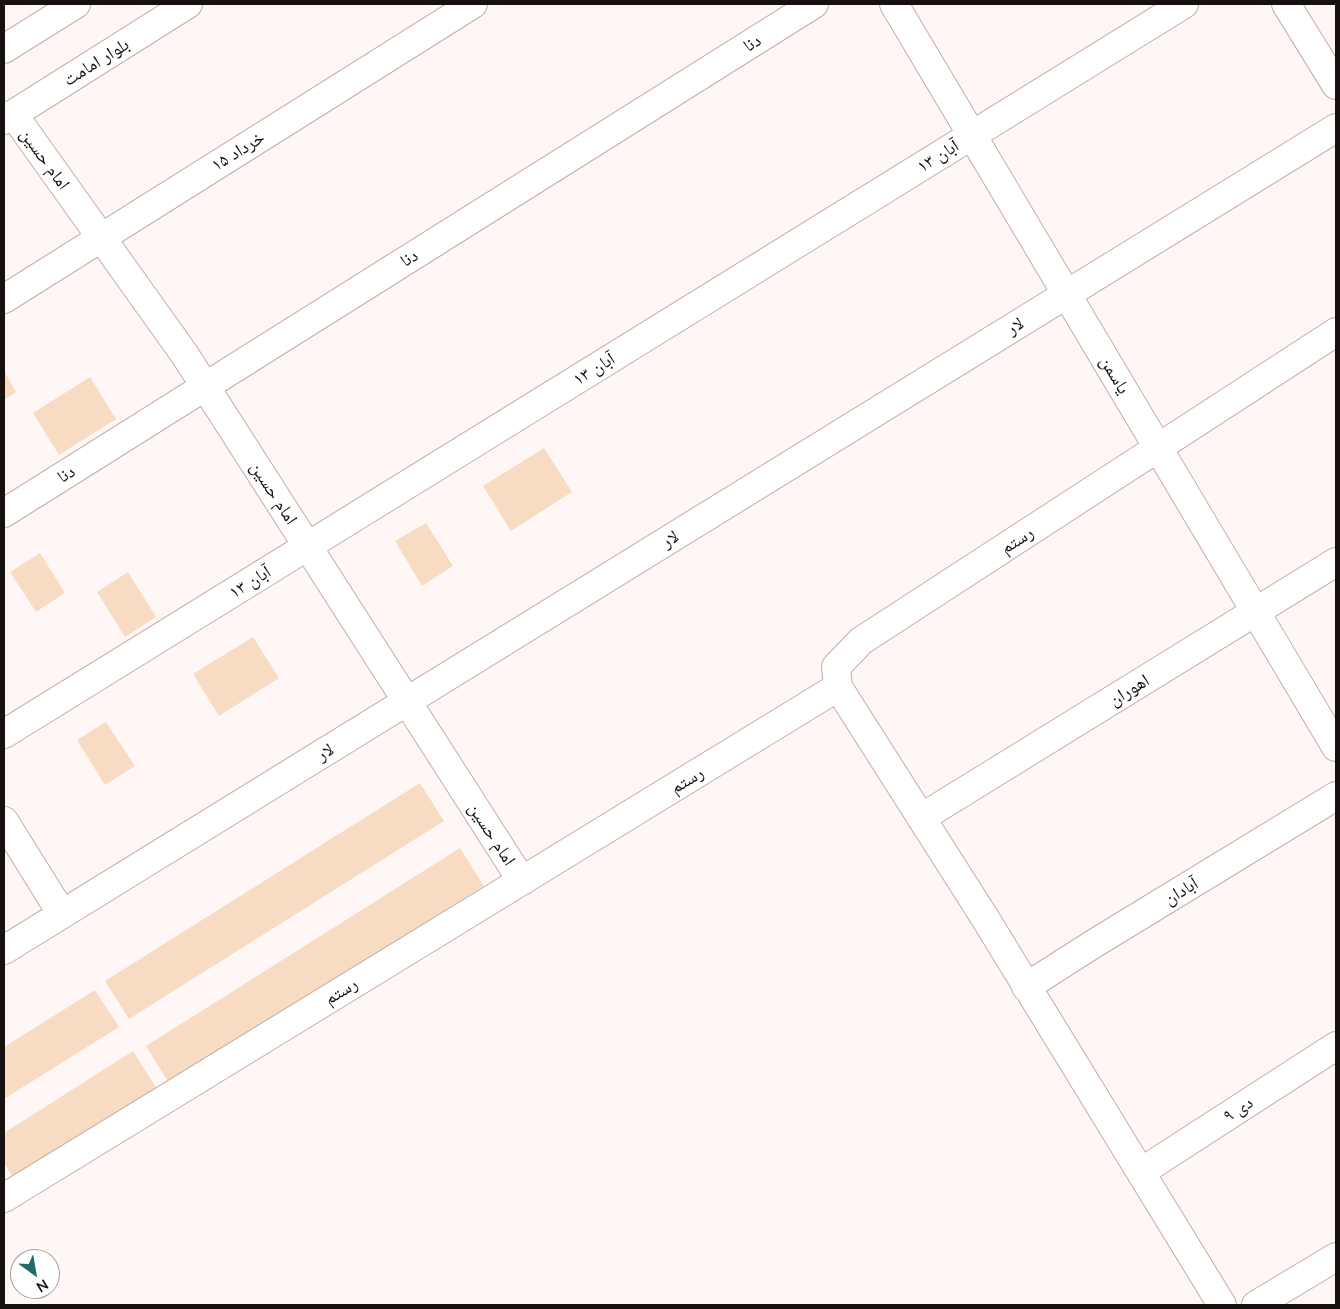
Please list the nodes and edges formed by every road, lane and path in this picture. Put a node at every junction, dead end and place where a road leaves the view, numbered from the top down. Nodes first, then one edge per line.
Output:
1 (76, 4) edge
2 (188, 4) edge
3 (473, 4) edge
4 (814, 4) edge
5 (894, 4) edge
6 (1184, 4) edge
7 (1286, 4) edge
8 (4, 49) edge
9 (1336, 85) edge
10 (8, 117) edge
11 (1336, 128) edge
12 (972, 135) junction
13 (101, 238) junction
14 (1067, 294) junction
15 (4, 300) edge
16 (1336, 332) edge
17 (206, 386) junction
18 (1159, 448) junction
19 (4, 513) edge
20 (308, 546) junction
21 (1336, 562) edge
22 (1256, 611) junction
23 (838, 687) junction
24 (407, 701) junction
25 (4, 734) edge
26 (1336, 746) edge
27 (1336, 796) edge
28 (921, 818) junction
29 (4, 821) edge
30 (522, 881) junction
31 (62, 914) junction
32 (4, 950) edge
33 (1026, 987) junction
34 (1336, 1046) edge
35 (1141, 1172) junction
36 (4, 1198) edge
37 (1336, 1257) edge
38 (1222, 1305) edge
39 (1256, 1305) edge

1 - 8 street
2 - 10 street, بلوار امامت
3 - 13 street, ۱۵ خرداد
4 - 17 street, دنا
5 - 12 street, یاسمن
6 - 12 street, ۱۳ آبان
7 - 9 street
10 - 13 street, امام حسین
11 - 14 street, لار
12 - 14 street, یاسمن
12 - 20 street, ۱۳ آبان
13 - 15 street, ۱۵ خرداد
13 - 17 street, امام حسین
14 - 18 street, یاسمن
14 - 24 street, لار
16 - 18 street, رستم
17 - 19 street, دنا
17 - 20 street, امام حسین
18 - 22 street, یاسمن
18 - 23 street, رستم
20 - 24 street, امام حسین
20 - 25 street, ۱۳ آبان
21 - 22 street, اهوران
22 - 26 street, یاسمن
22 - 28 street, اهوران
23 - 28 street
23 - 30 street, رستم
24 - 30 street, امام حسین
24 - 31 street, لار
27 - 33 street, آبادان
28 - 33 street
29 - 31 street
30 - 36 street, رستم
31 - 32 street, لار
33 - 35 street
34 - 35 street, ۹ دی
35 - 38 street
37 - 39 street

